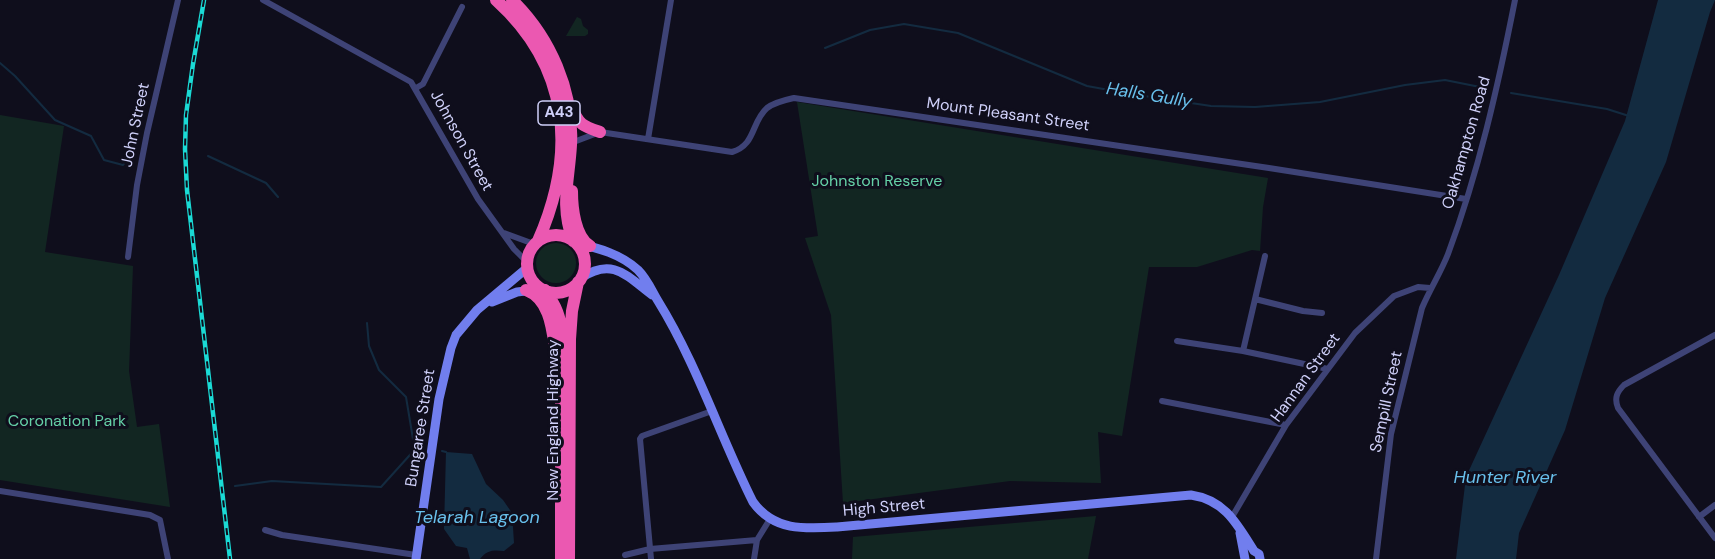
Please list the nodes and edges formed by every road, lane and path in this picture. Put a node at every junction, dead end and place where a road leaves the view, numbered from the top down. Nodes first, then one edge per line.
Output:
1 (178, 0) edge
2 (263, 0) edge
3 (496, 0) edge
4 (512, 0) edge
5 (672, 0) edge
6 (1515, 0) edge
7 (462, 7) dead end
8 (416, 88) junction
9 (565, 90) junction
10 (600, 132) junction
11 (648, 139) junction
12 (571, 143) junction
13 (569, 160) junction
14 (1467, 199) junction
15 (503, 233) junction
16 (536, 242) junction
17 (574, 242) junction
18 (590, 246) junction
19 (1265, 256) dead end
20 (128, 257) dead end
21 (527, 265) junction
22 (579, 280) junction
23 (1430, 288) junction
24 (526, 290) junction
25 (543, 290) junction
26 (656, 298) junction
27 (1255, 299) junction
28 (477, 310) junction
29 (1322, 313) dead end
30 (1715, 335) edge
31 (1178, 341) dead end
32 (1243, 351) junction
33 (1328, 369) junction
34 (562, 393) junction
35 (1162, 401) dead end
36 (712, 411) junction
37 (1286, 425) junction
38 (0, 491) edge
39 (1715, 505) edge
40 (1232, 517) junction
41 (1699, 517) junction
42 (770, 519) junction
43 (1239, 528) junction
44 (265, 530) dead end
45 (1715, 538) edge
46 (757, 540) junction
47 (650, 549) junction
48 (625, 555) dead end
49 (1257, 555) edge
50 (416, 557) edge
51 (1245, 558) edge
52 (168, 559) edge
53 (561, 559) edge
54 (569, 559) edge
55 (651, 559) edge
56 (754, 559) edge
57 (1376, 559) edge

1 - 20 street, John Street
2 - 8 street, Johnson Street
3 - 16 highway, A43
4 - 9 highway, A43
5 - 11 street
6 - 14 street, Oakhampton Road
7 - 8 street
8 - 15 street, Johnson Street
9 - 10 highway
9 - 12 highway, A43
10 - 11 street, Mount Pleasant Street
10 - 12 street, Mount Pleasant Street
11 - 14 street, Mount Pleasant Street
12 - 13 highway, A43
13 - 17 highway, A43
13 - 18 highway
14 - 23 street, Oakhampton Road
15 - 16 street
15 - 21 street, Johnson Street
16 - 17 highway
16 - 21 highway, A43
17 - 18 main road
17 - 22 highway, A43
18 - 26 main road
19 - 27 street
21 - 25 highway
21 - 28 main road, Bungaree Street
22 - 25 highway
22 - 26 main road
22 - 54 highway, New England Highway / A43
23 - 33 street, Hannan Street
23 - 57 street, Sempill Street
24 - 25 main road, Bungaree Street
24 - 28 main road, Bungaree Street
24 - 34 highway
25 - 34 highway, New England Highway
26 - 36 main road
27 - 29 street
27 - 32 street
28 - 50 main road, Bungaree Street
30 - 41 street
31 - 32 street
32 - 33 street
33 - 37 street, Hannan Street
34 - 53 highway, New England Highway
35 - 37 street
36 - 42 main road
36 - 47 street
37 - 40 street, Hannan Street
38 - 52 street
39 - 41 street
40 - 42 main road, High Street
40 - 43 main road, High Street
41 - 45 street
42 - 46 street
43 - 49 main road, High Street
43 - 51 main road, High Street
44 - 50 street
46 - 47 street
46 - 56 street
47 - 48 street
47 - 55 street
49 - 51 main road

